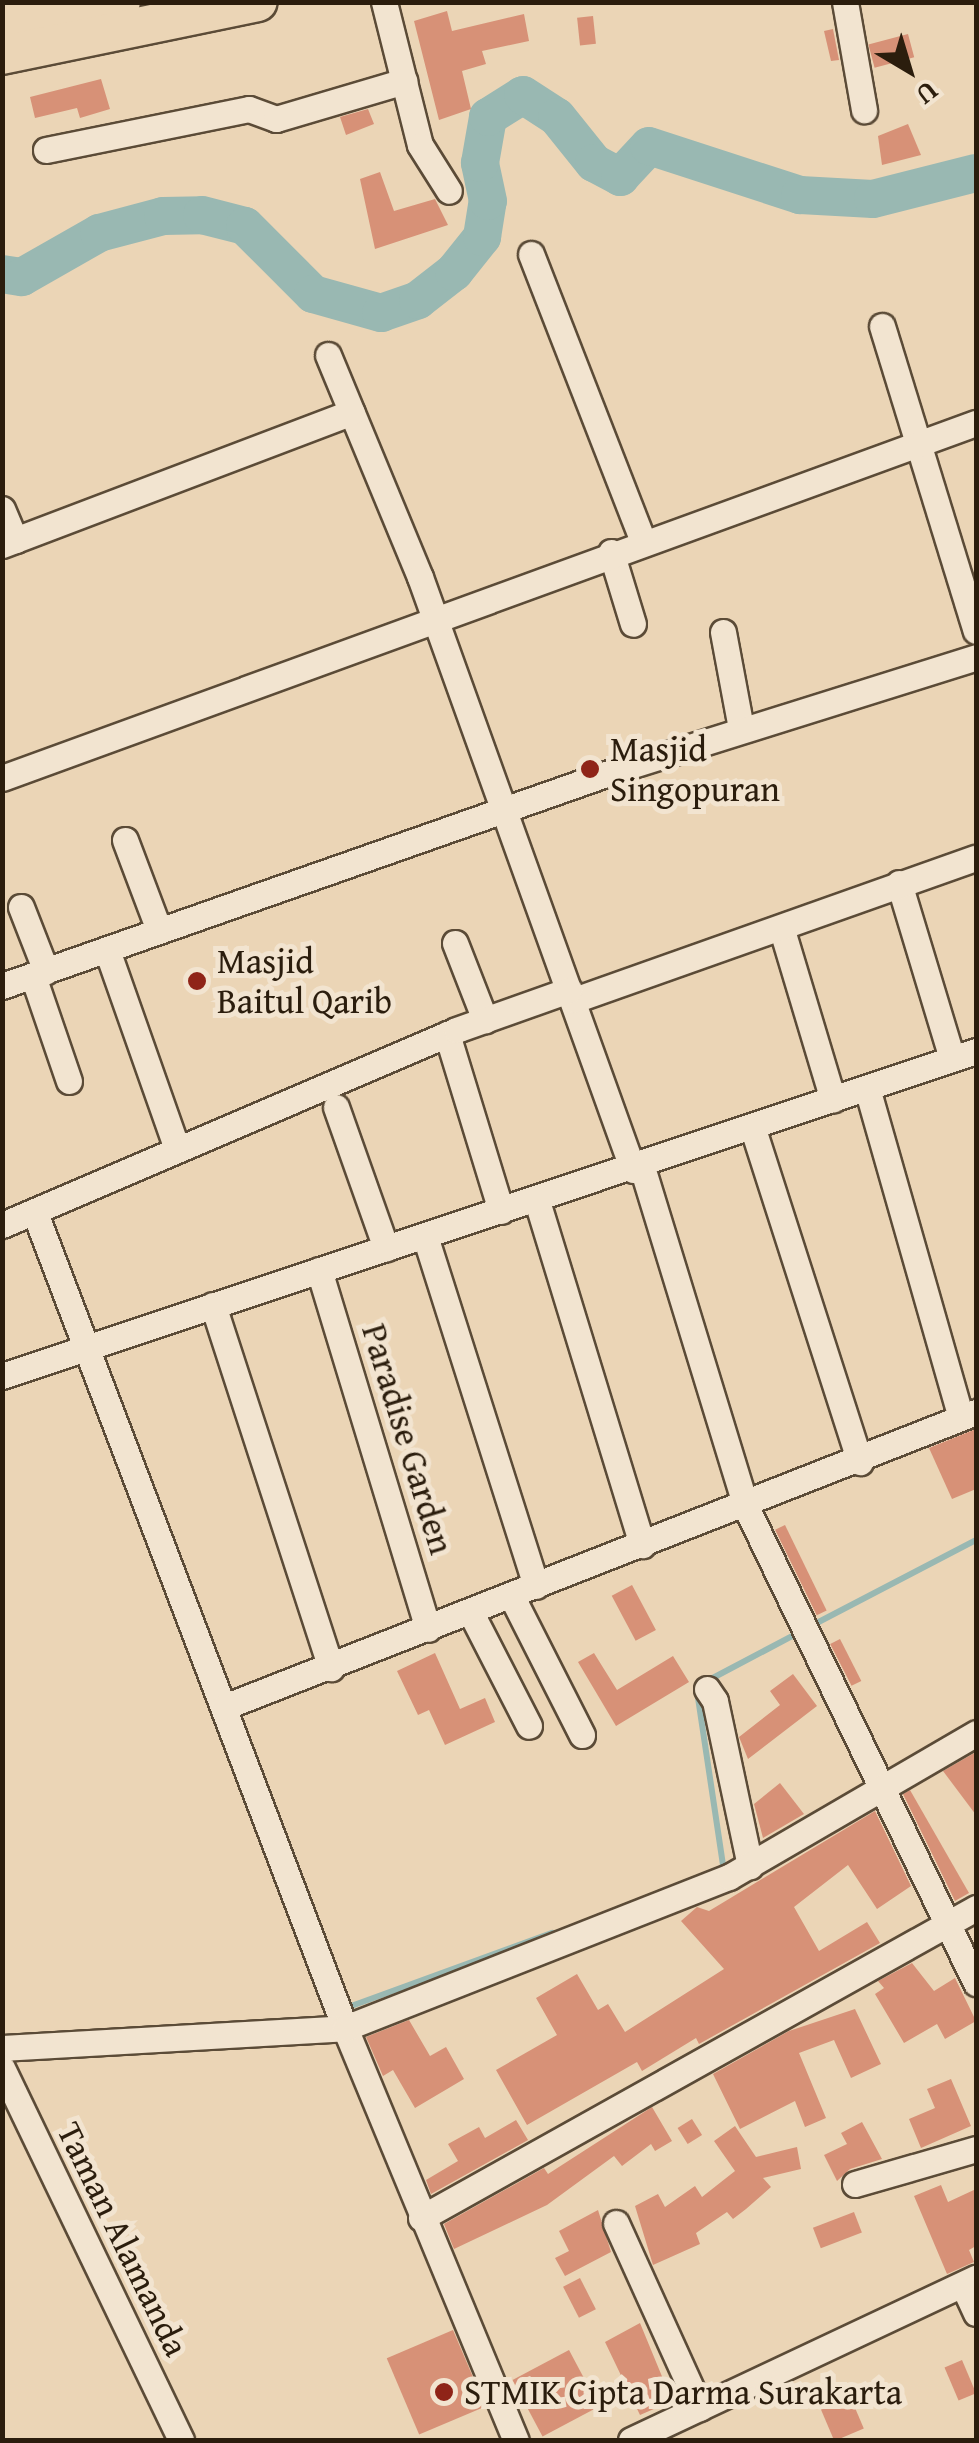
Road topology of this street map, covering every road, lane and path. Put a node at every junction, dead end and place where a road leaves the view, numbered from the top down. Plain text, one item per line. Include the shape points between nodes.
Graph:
1 (121, 2) edge
2 (258, 2) edge
3 (384, 2) edge
4 (845, 2) edge
5 (2, 26) edge
6 (2, 55) edge
7 (404, 81) junction
8 (864, 110) dead end
9 (46, 150) dead end
10 (449, 191) dead end
11 (531, 254) dead end
12 (882, 326) dead end
13 (328, 355) dead end
14 (352, 412) junction
15 (976, 424) edge
16 (922, 443) junction
17 (2, 509) edge
18 (643, 541) junction
19 (9, 542) edge
20 (611, 552) junction
21 (433, 616) junction
22 (633, 624) dead end
23 (723, 632) dead end
24 (976, 632) edge
25 (976, 657) edge
26 (741, 728) junction
27 (2, 778) edge
28 (502, 810) junction
29 (125, 840) dead end
30 (976, 858) edge
31 (899, 883) junction
32 (21, 907) dead end
33 (159, 930) junction
34 (782, 930) junction
35 (454, 942) dead end
36 (106, 950) junction
37 (39, 974) junction
38 (2, 986) edge
39 (572, 995) junction
40 (485, 1020) junction
41 (447, 1034) junction
42 (964, 1055) edge
43 (69, 1081) dead end
44 (867, 1088) junction
45 (834, 1100) junction
46 (336, 1107) dead end
47 (753, 1129) junction
48 (177, 1149) junction
49 (638, 1168) junction
50 (536, 1201) junction
51 (502, 1211) junction
52 (35, 1213) junction
53 (2, 1225) edge
54 (425, 1236) junction
55 (386, 1248) junction
56 (320, 1270) junction
57 (212, 1306) junction
58 (88, 1350) junction
59 (2, 1376) edge
60 (969, 1414) edge
61 (860, 1462) junction
62 (746, 1507) junction
63 (642, 1545) junction
64 (536, 1586) junction
65 (511, 1595) junction
66 (470, 1611) junction
67 (428, 1629) junction
68 (331, 1668) junction
69 (707, 1689) dead end
70 (224, 1708) junction
71 (528, 1726) dead end
72 (976, 1733) edge
73 (582, 1735) dead end
74 (878, 1785) junction
75 (750, 1866) junction
76 (976, 1908) edge
77 (946, 1925) junction
78 (976, 1984) edge
79 (346, 2028) junction
80 (2, 2048) edge
81 (2, 2068) edge
82 (976, 2149) edge
83 (855, 2184) dead end
84 (422, 2218) junction
85 (616, 2223) dead end
86 (970, 2281) edge
87 (976, 2314) edge
88 (700, 2408) junction
89 (181, 2440) edge
90 (516, 2440) edge
91 (631, 2440) edge

1 - 5 highway
2 - 6 highway
3 - 7 street
4 - 8 street
7 - 9 street via 276,119 248,109
7 - 10 street via 420,146
11 - 18 street
12 - 16 street
13 - 14 street
14 - 19 street
14 - 21 street
15 - 16 street
16 - 18 street
16 - 24 street
17 - 19 street
18 - 20 street
20 - 21 street
20 - 22 street
21 - 27 street
21 - 28 street
23 - 26 street
25 - 26 street
26 - 28 street
28 - 33 street
28 - 39 street
29 - 33 street
30 - 31 street
31 - 34 street
31 - 42 street
32 - 37 street
33 - 36 street
34 - 39 street
34 - 45 street
35 - 40 street
36 - 37 street
36 - 48 street
37 - 38 street
37 - 43 street
39 - 40 street
39 - 49 street
40 - 41 street
41 - 48 street
41 - 51 street
42 - 44 street
44 - 45 street
44 - 60 street
45 - 47 street
46 - 55 street
47 - 49 street
47 - 61 street
48 - 52 street
49 - 50 street
49 - 62 street
50 - 51 street
50 - 63 street
51 - 54 street
52 - 53 street
52 - 58 street
54 - 55 street
54 - 64 street
55 - 56 street
56 - 57 street
56 - 67 street, Paradise Garden
57 - 58 street
57 - 68 street
58 - 59 street
58 - 70 street
60 - 61 street
61 - 62 street
62 - 63 street
62 - 74 street
63 - 64 street
64 - 65 street
65 - 66 street
65 - 73 street
66 - 67 street
66 - 71 street
67 - 68 street
68 - 70 street
69 - 75 street via 716,1701
70 - 79 street
72 - 74 street
74 - 75 street
74 - 77 street
75 - 79 street
76 - 77 street
77 - 78 street
77 - 84 street
79 - 80 street
79 - 84 street
81 - 89 street, Taman Alamanda
82 - 83 street
84 - 90 street
85 - 88 street
86 - 87 street
86 - 88 street
88 - 91 street

